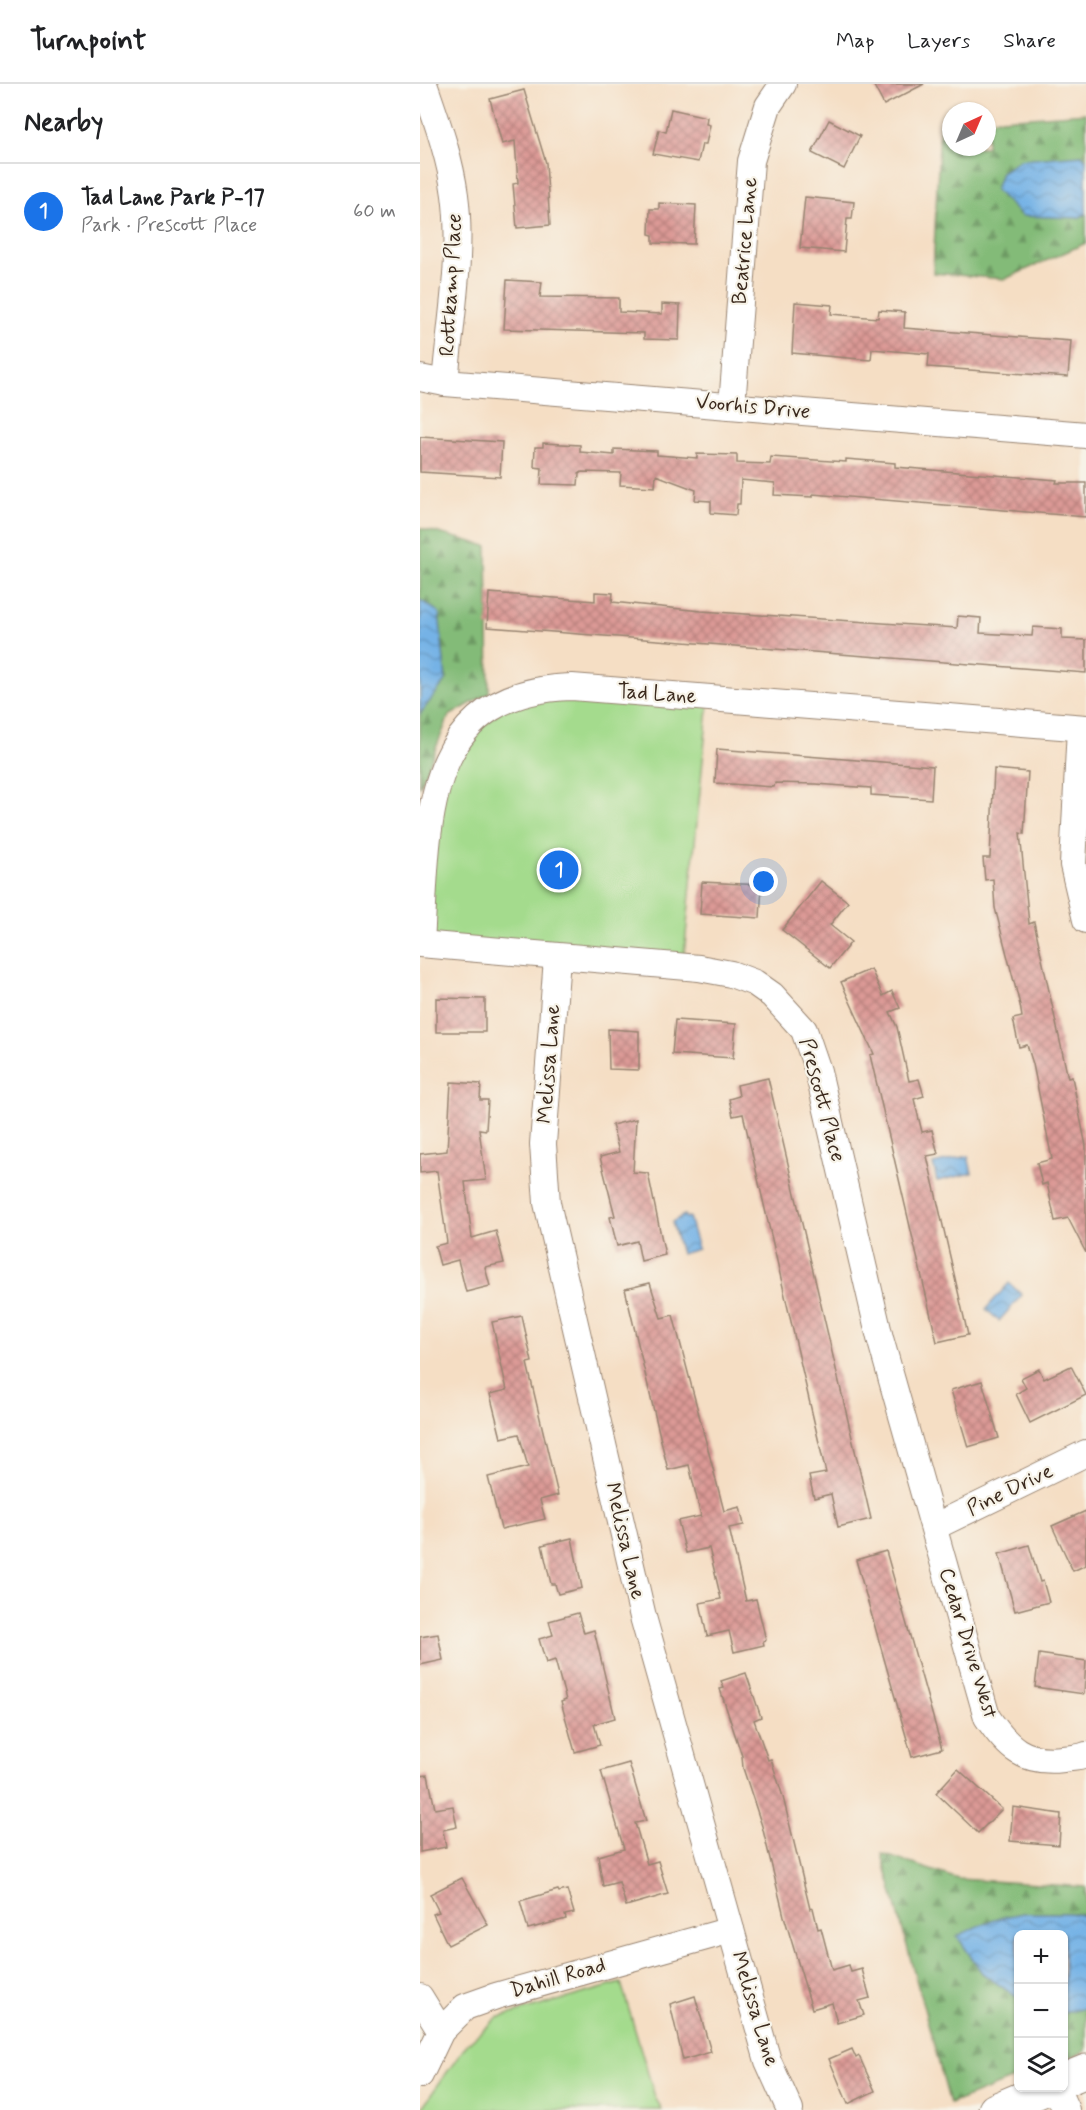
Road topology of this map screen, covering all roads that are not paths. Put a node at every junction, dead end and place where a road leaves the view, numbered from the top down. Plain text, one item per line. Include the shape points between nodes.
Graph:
1 (424, 84) edge
2 (783, 84) edge
3 (432, 380) edge
4 (732, 406) junction
5 (1086, 435) edge
6 (1083, 728) edge
7 (1086, 920) edge
8 (421, 944) edge
9 (557, 958) junction
10 (1086, 1453) edge
11 (934, 1527) junction
12 (1086, 1755) edge
13 (731, 1930) junction
14 (420, 1997) edge
15 (441, 2031) junction
16 (1086, 2071) edge
17 (420, 2075) edge
18 (1068, 2078) edge
19 (1038, 2092) edge
20 (1058, 2092) edge
21 (790, 2110) edge
22 (995, 2110) edge
23 (1066, 2110) edge

1 - 3 street, Rottkamp Place via 455,195 456,251
2 - 4 street, Beatrice Lane via 768,106 751,161
3 - 4 street, Voorhis Drive
4 - 5 street, Voorhis Drive
6 - 7 street via 1073,865
6 - 8 street, Tad Lane via 572,687 520,694 476,715 458,732 440,764 429,819
8 - 9 street, Prescott Place
9 - 11 street, Prescott Place via 691,967 731,974 772,995 804,1030 818,1071 880,1338
9 - 13 street, Melissa Lane via 543,1144 547,1203 643,1617
10 - 11 street, Pine Drive
11 - 12 street, Cedar Drive West via 987,1717 1002,1740 1044,1762
13 - 15 street, Dahill Road via 496,1996 465,2007
13 - 21 street, Melissa Lane via 768,2061
14 - 15 street
15 - 17 street, Dahill Road
16 - 18 main road
19 - 22 main road
20 - 23 street

